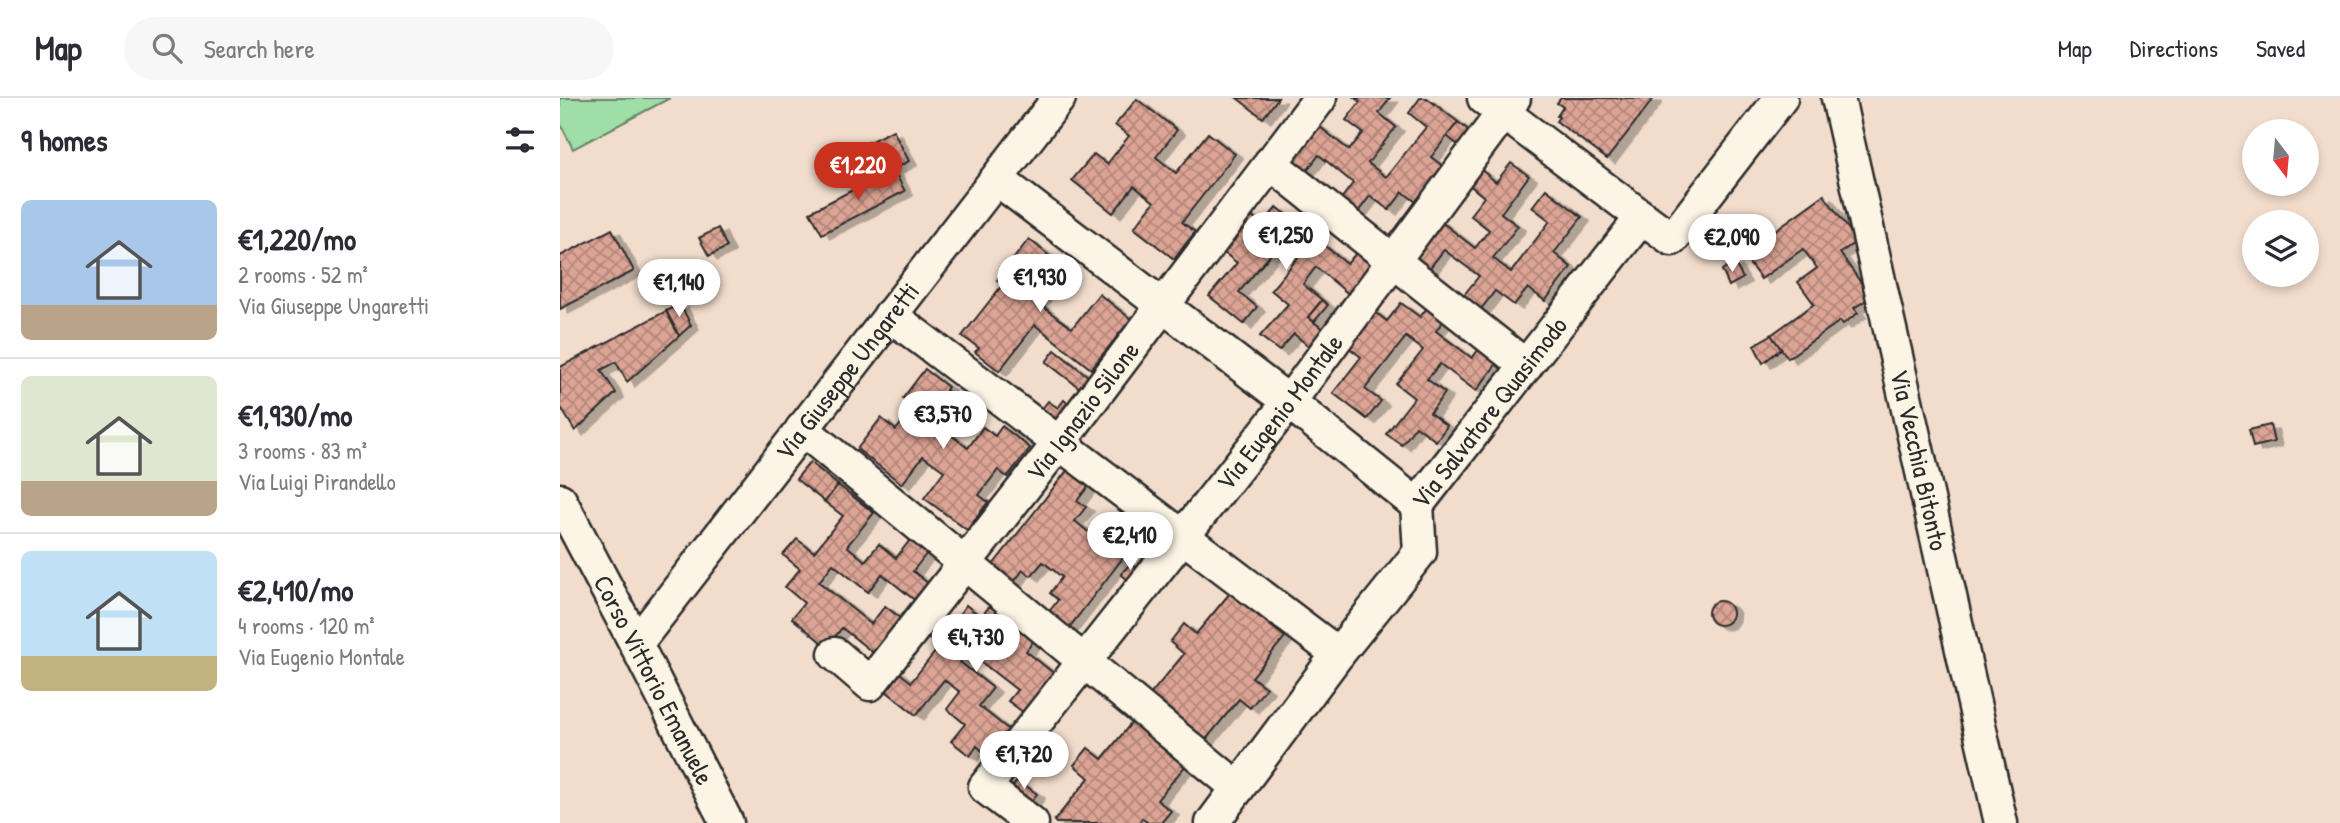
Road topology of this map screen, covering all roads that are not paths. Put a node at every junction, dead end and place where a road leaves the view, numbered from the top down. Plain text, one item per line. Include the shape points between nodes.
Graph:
1 (1059, 98) edge
2 (1320, 98) edge
3 (1781, 98) edge
4 (1838, 98) edge
5 (1500, 103) edge
6 (1270, 163) junction
7 (997, 179) junction
8 (1642, 217) junction
9 (1394, 261) junction
10 (1163, 305) junction
11 (890, 315) junction
12 (1526, 366) junction
13 (1289, 402) junction
14 (802, 429) junction
15 (1059, 443) junction
16 (560, 500) edge
17 (1417, 505) junction
18 (1183, 537) junction
19 (964, 563) junction
20 (636, 644) junction
21 (835, 654) dead end
22 (1338, 654) junction
23 (1085, 662) junction
24 (1238, 788) junction
25 (727, 823) edge
26 (1032, 823) edge
27 (1212, 823) edge
28 (2001, 823) edge

1 - 7 street, Via Giuseppe Ungaretti
2 - 6 street, Via Ignazio Silone
3 - 8 street via 1672,239
4 - 28 street, Via Vecchia Bitonto
5 - 8 street
5 - 9 street, Via Eugenio Montale
6 - 9 street
6 - 10 street, Via Ignazio Silone
7 - 10 street
7 - 11 street, Via Giuseppe Ungaretti
8 - 12 street, Via Salvatore Quasimodo
9 - 12 street
9 - 13 street, Via Eugenio Montale
10 - 13 street
10 - 15 street, Via Ignazio Silone
11 - 14 street, Via Giuseppe Ungaretti
11 - 15 street
12 - 17 street, Via Salvatore Quasimodo
13 - 17 street
13 - 18 street, Via Eugenio Montale
14 - 19 street
14 - 20 street, Via Giuseppe Ungaretti
15 - 18 street
15 - 19 street, Via Ignazio Silone
16 - 20 street, Corso Vittorio Emanuele
17 - 22 street, Via Salvatore Quasimodo via 1420,552
18 - 22 street
18 - 23 street, Via Eugenio Montale
19 - 21 street, Via Ignazio Silone via 870,684
19 - 23 street
20 - 25 street, Corso Vittorio Emanuele
22 - 24 street, Via Salvatore Quasimodo
23 - 24 street
23 - 26 street, Via Eugenio Montale via 985,788
24 - 27 street, Via Salvatore Quasimodo

